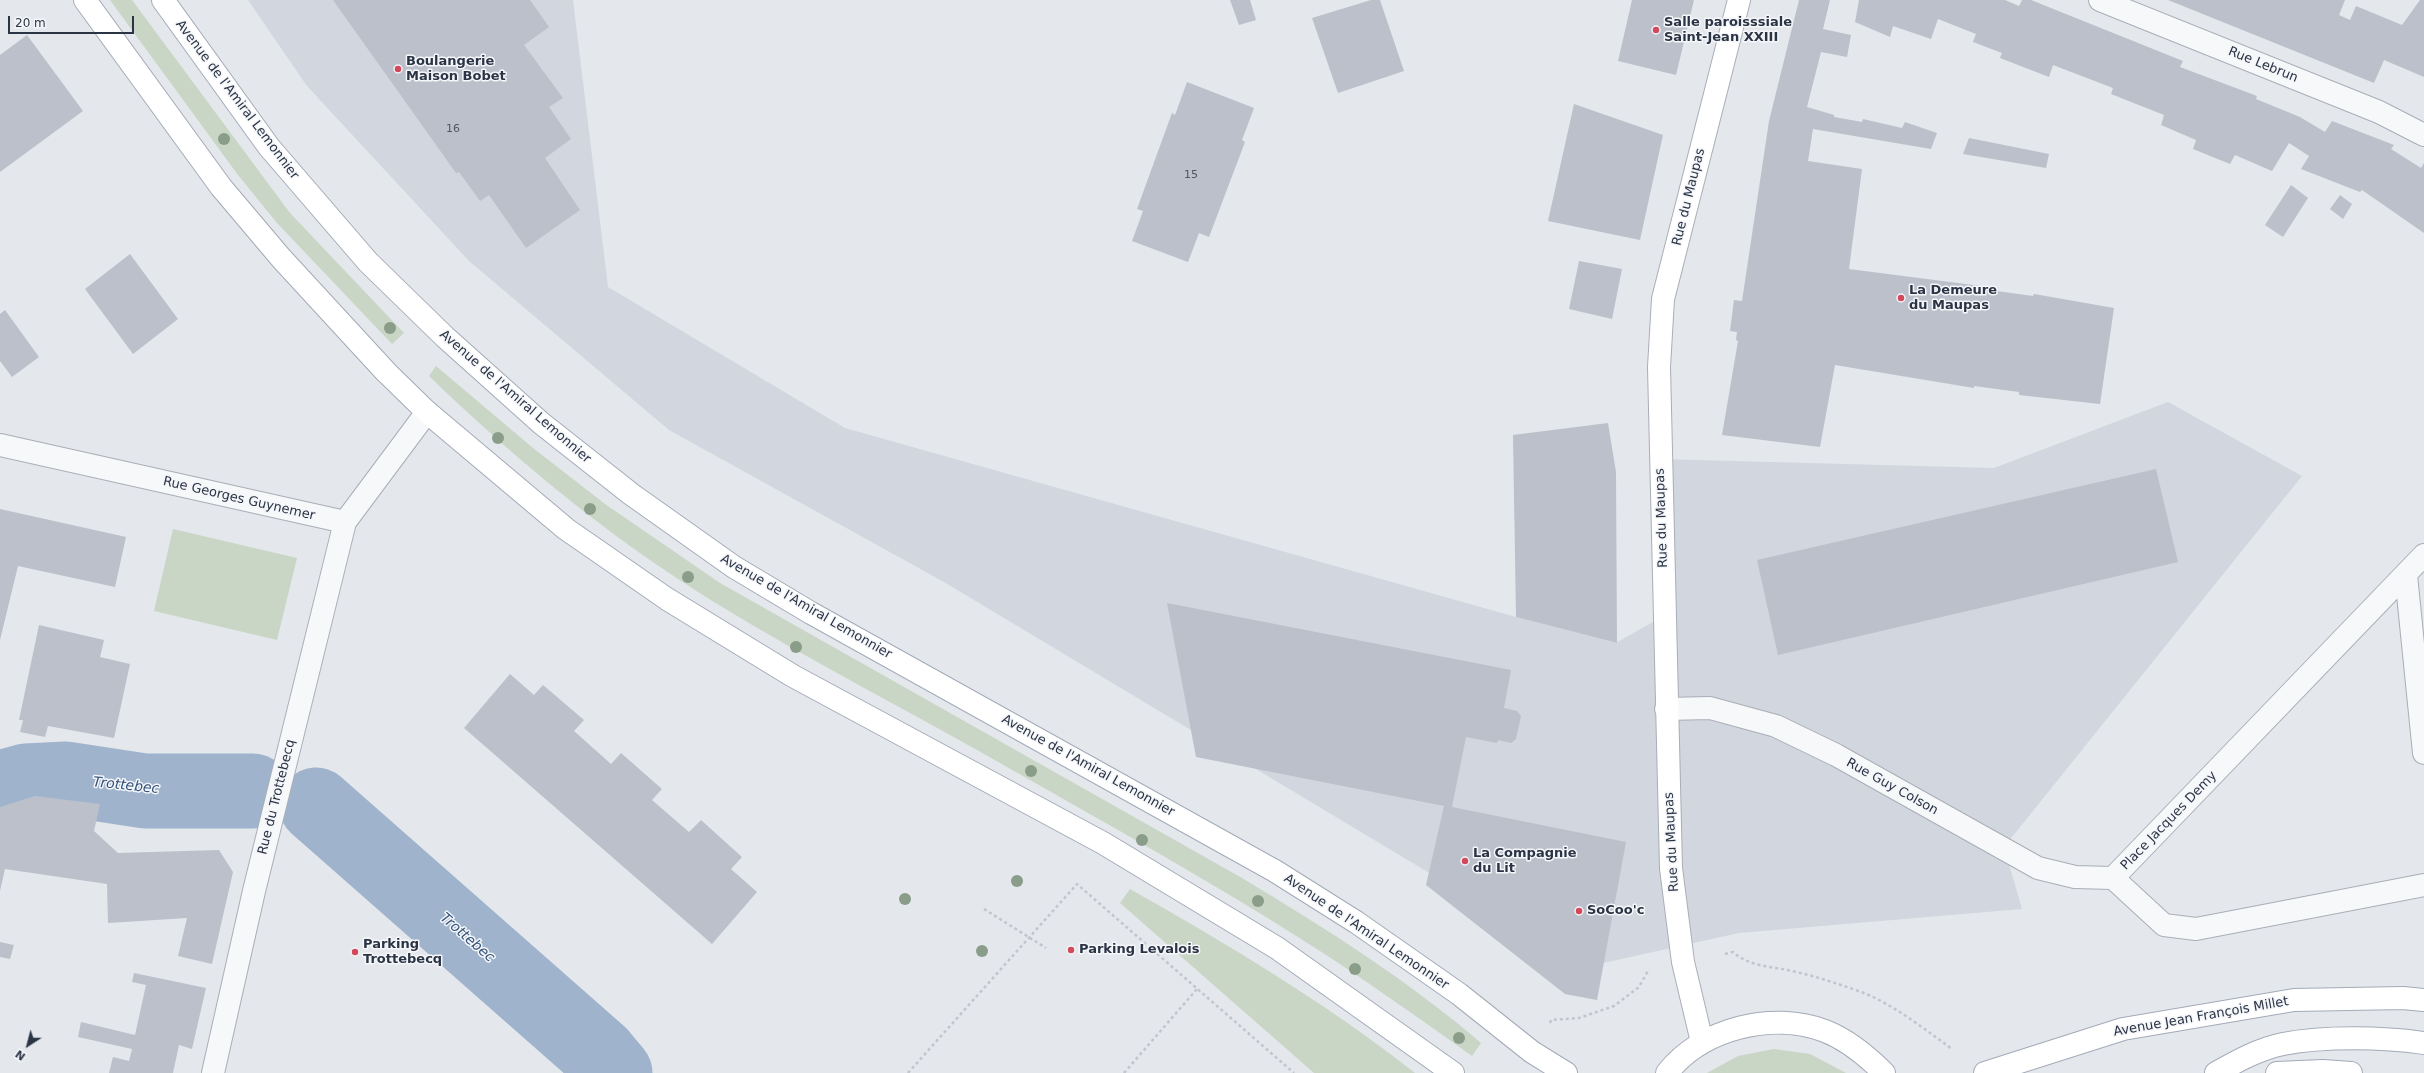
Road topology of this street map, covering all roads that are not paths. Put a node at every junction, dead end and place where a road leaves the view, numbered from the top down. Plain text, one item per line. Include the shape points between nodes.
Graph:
1 (85, 0) edge
2 (163, 0) edge
3 (1738, 0) edge
4 (2100, 0) edge
5 (2424, 135) edge
6 (427, 412) junction
7 (0, 445) edge
8 (345, 522) junction
9 (2424, 555) edge
10 (2406, 575) junction
11 (1666, 709) junction
12 (2424, 753) edge
13 (2113, 878) junction
14 (2424, 886) edge
15 (2424, 1000) edge
16 (1702, 1042) junction
17 (2424, 1043) edge
18 (213, 1073) edge
19 (1453, 1073) edge
20 (1566, 1073) edge
21 (1667, 1073) edge
22 (1884, 1073) edge
23 (1985, 1073) edge
24 (2216, 1073) edge
25 (2277, 1073) edge
26 (2351, 1073) edge

1 - 6 main road via 221,187 281,258 386,372
2 - 20 main road, Avenue de l'Amiral Lemonnier via 268,146 368,262 541,423 631,494 734,567 811,613 1275,871 1356,922 1458,994 1532,1052
3 - 11 main road, Rue du Maupas via 1664,299 1659,366
4 - 5 street, Rue Lebrun via 2379,112
6 - 8 street
6 - 19 main road via 566,528 667,599 793,676 1102,843 1277,948
7 - 8 street, Rue Georges Guynemer
8 - 18 street, Rue du Trottebecq via 256,884
9 - 10 street, Place Jacques Demy
10 - 12 street
10 - 13 street, Place Jacques Demy
11 - 13 street, Rue Guy Colson via 1710,708 1776,726 1836,756 2038,868 2075,877
11 - 16 main road, Rue du Maupas via 1672,868 1683,962
13 - 14 street, Place Jacques Demy via 2164,925 2196,929
15 - 23 main road, Avenue Jean François Millet via 2294,1000 2123,1029
16 - 21 main road via 1673,1065
16 - 22 main road via 1741,1027 1783,1022 1825,1031 1862,1051
17 - 24 main road via 2358,1039 2283,1044 2249,1055
25 - 26 main road

